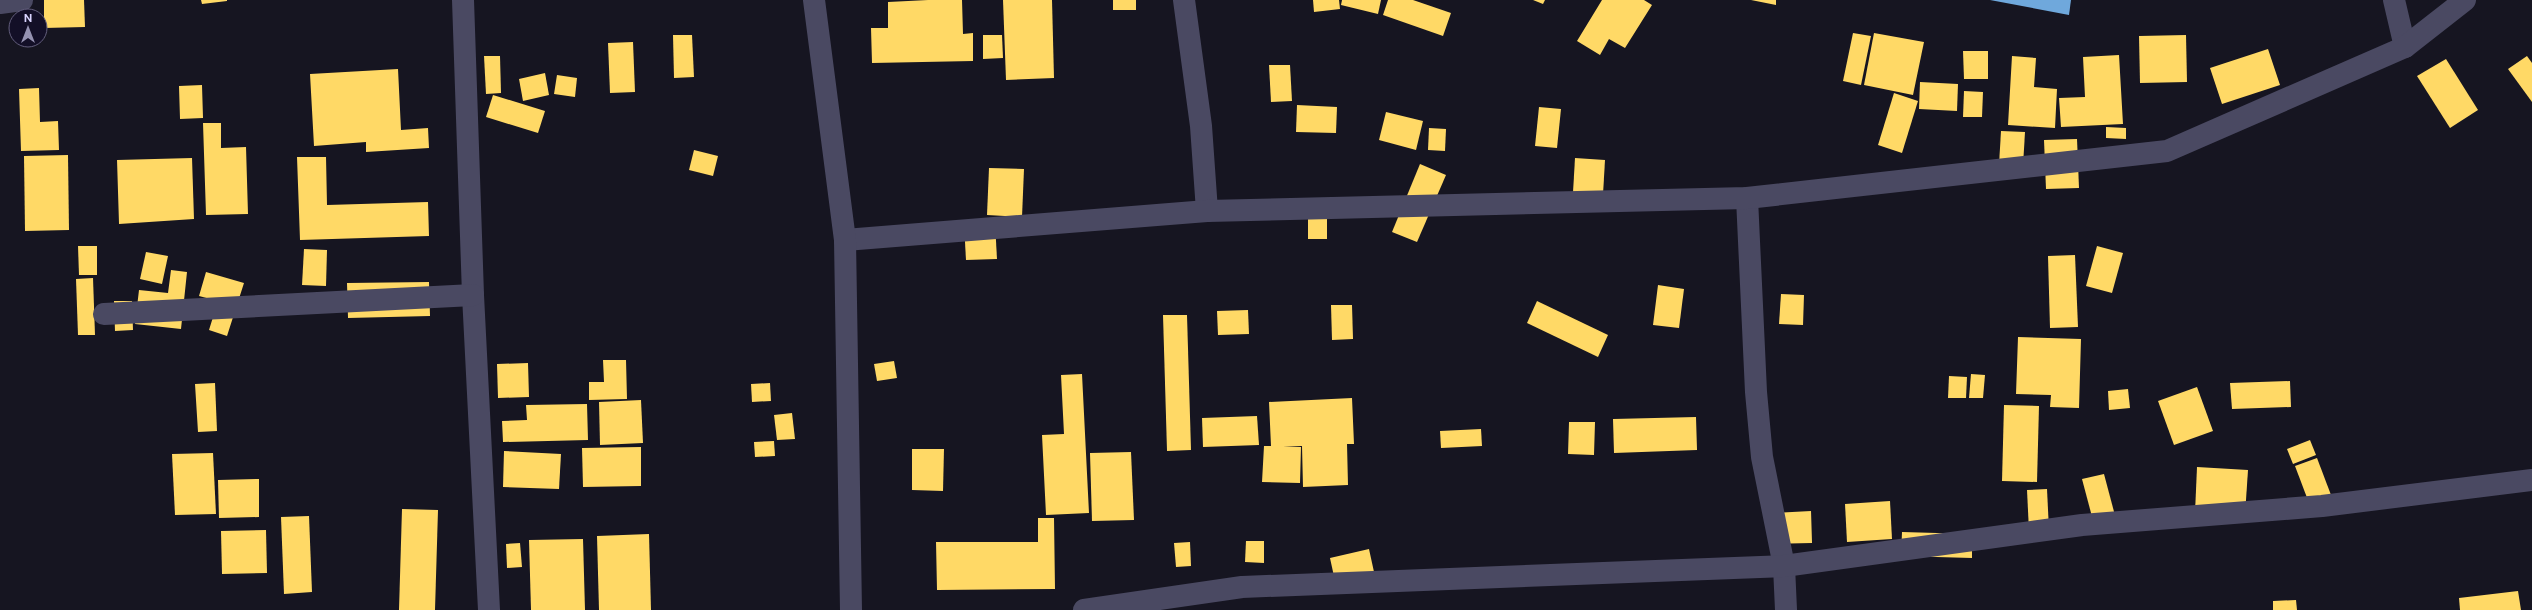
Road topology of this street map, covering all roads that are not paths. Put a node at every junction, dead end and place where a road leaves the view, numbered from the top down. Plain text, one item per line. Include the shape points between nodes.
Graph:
1 (22, 0) edge
2 (463, 0) edge
3 (814, 0) edge
4 (1184, 0) edge
5 (2394, 0) edge
6 (2465, 0) edge
7 (0, 3) edge
8 (2404, 47) junction
9 (1747, 198) junction
10 (1207, 211) junction
11 (845, 240) junction
12 (472, 295) junction
13 (104, 314) dead end
14 (2532, 480) edge
15 (1784, 566) junction
16 (488, 610) edge
17 (851, 610) edge
18 (1084, 610) edge
19 (1786, 610) edge

1 - 7 street
2 - 12 street
3 - 11 street
4 - 10 street via 1202,126
5 - 8 street
6 - 8 street
8 - 9 street via 2167,151
9 - 10 street
9 - 15 street via 1756,392 1762,457
10 - 11 street
11 - 17 street
12 - 13 street
12 - 16 street
14 - 15 street via 2322,506 2082,525
15 - 18 street via 1242,587
15 - 19 street

